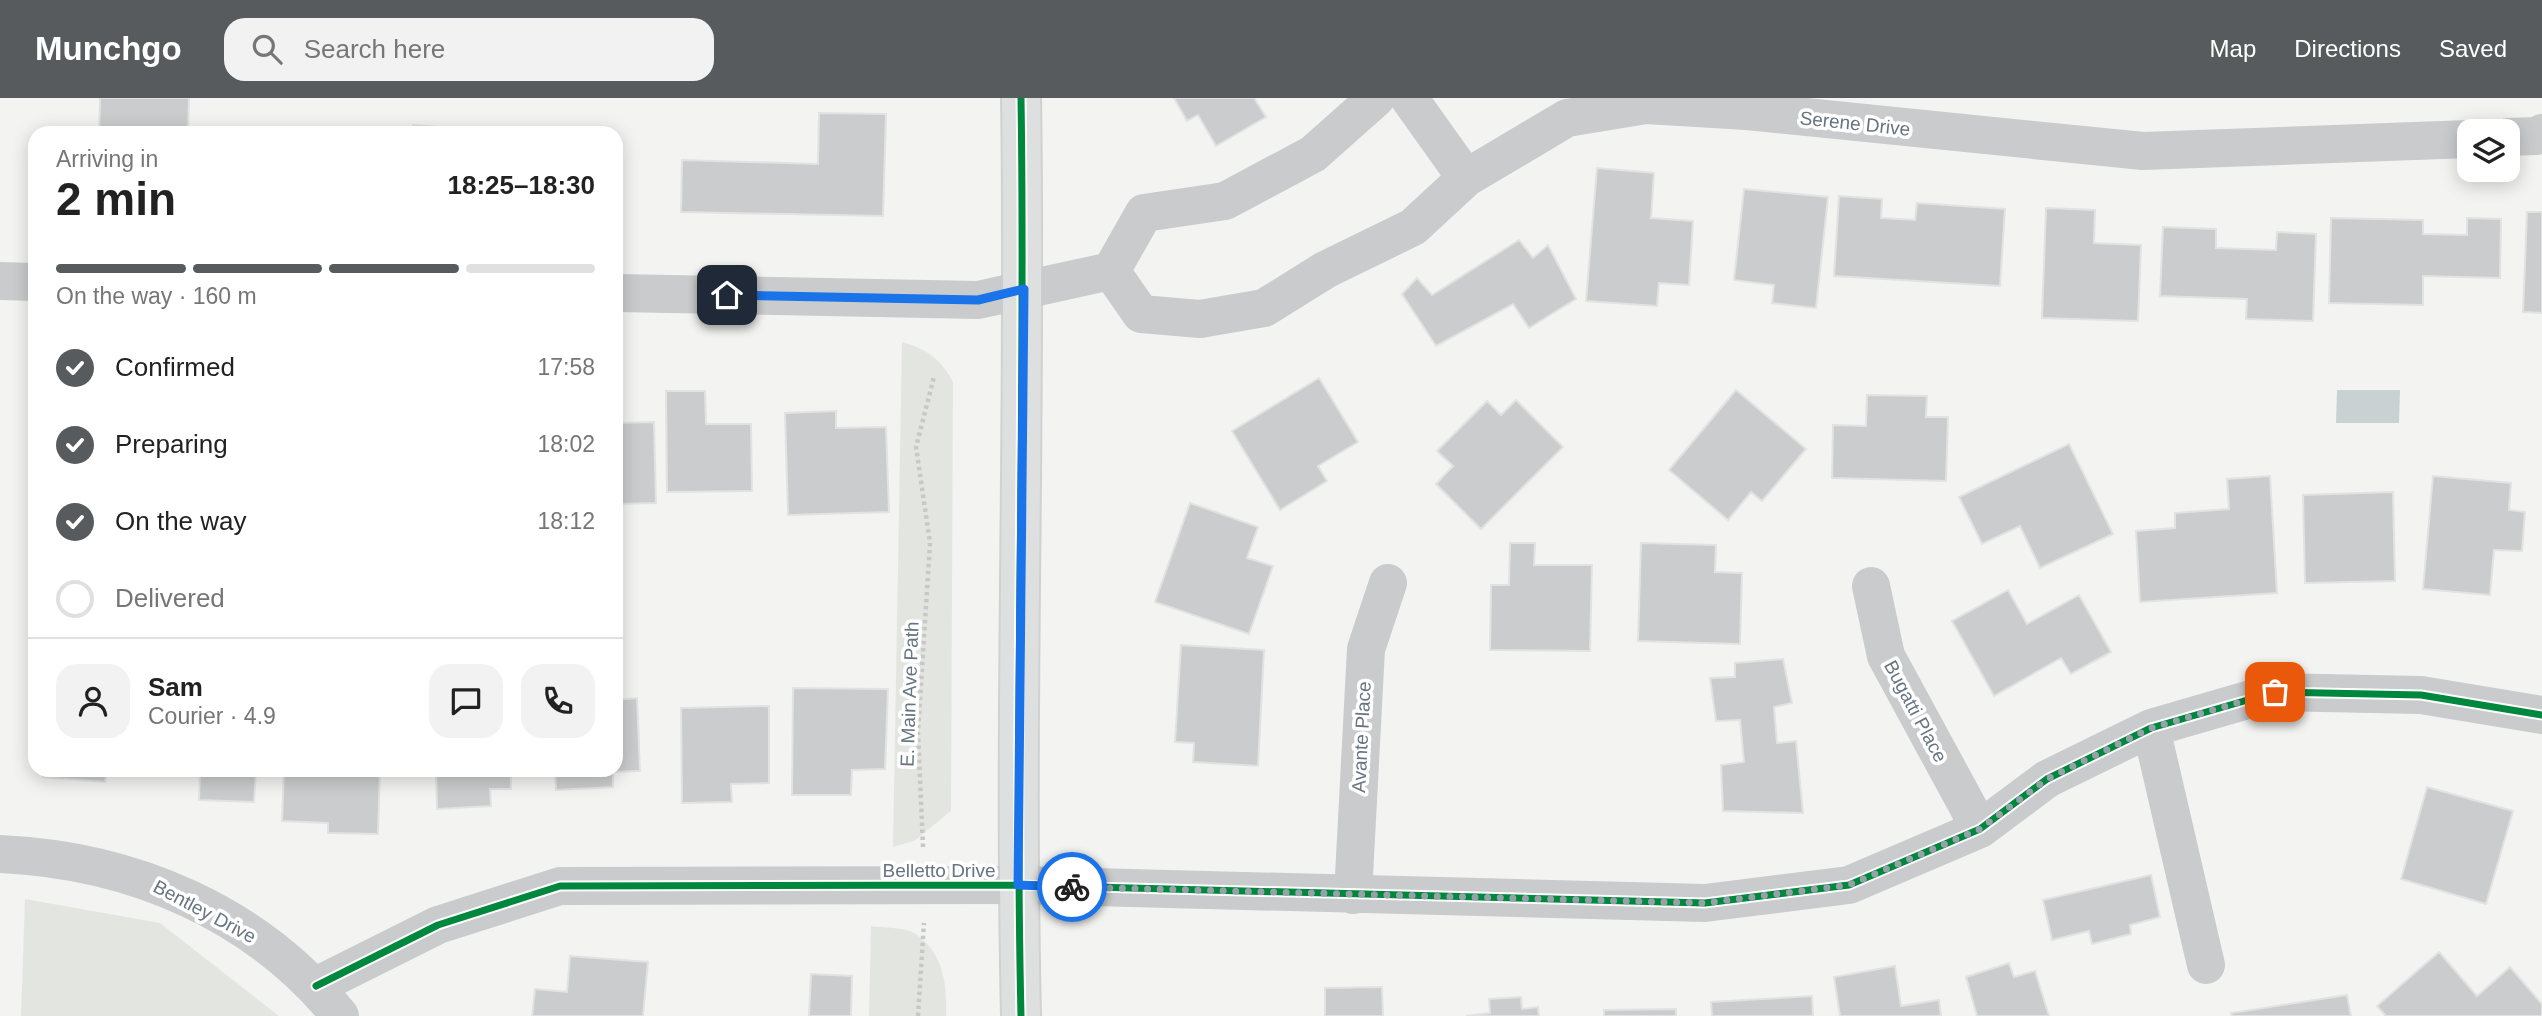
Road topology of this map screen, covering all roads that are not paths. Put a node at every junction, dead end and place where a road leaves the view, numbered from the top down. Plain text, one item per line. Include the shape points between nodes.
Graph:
1 (1021, 98) edge
2 (1376, 98) edge
3 (1409, 98) edge
4 (2542, 133) edge
5 (2520, 137) edge
6 (2457, 139) edge
7 (1466, 178) junction
8 (1111, 271) junction
9 (0, 281) edge
10 (28, 282) edge
11 (1024, 289) junction
12 (623, 293) edge
13 (1388, 583) dead end
14 (1871, 586) dead end
15 (2542, 715) edge
16 (2151, 728) junction
17 (1980, 829) junction
18 (0, 854) edge
19 (1018, 885) junction
20 (1353, 895) junction
21 (2206, 965) dead end
22 (316, 986) junction
23 (340, 1016) edge
24 (1021, 1016) edge

1 - 11 main road
2 - 8 street via 1313,154 1224,201 1144,213
3 - 7 street
4 - 5 street
6 - 7 street, Serene Drive via 2143,151 1646,105 1567,118
7 - 8 street, Serene Drive via 1413,227 1325,270 1264,308 1200,318 1141,314
8 - 11 street
9 - 10 street
11 - 12 street via 978,300
11 - 19 main road
13 - 20 street, Avante Place via 1366,649
14 - 17 street, Bugatti Place via 1886,656
15 - 16 street, Belletto Drive via 2421,695 2275,692
16 - 17 street, Belletto Drive via 2047,779
16 - 21 street
17 - 20 street, Belletto Drive via 1849,885 1705,903
18 - 22 street, Bentley Drive via 45,856 157,883 255,934
19 - 20 street, Belletto Drive
19 - 22 street, Belletto Drive via 560,886 438,925
19 - 24 main road
22 - 23 street, Bentley Drive

